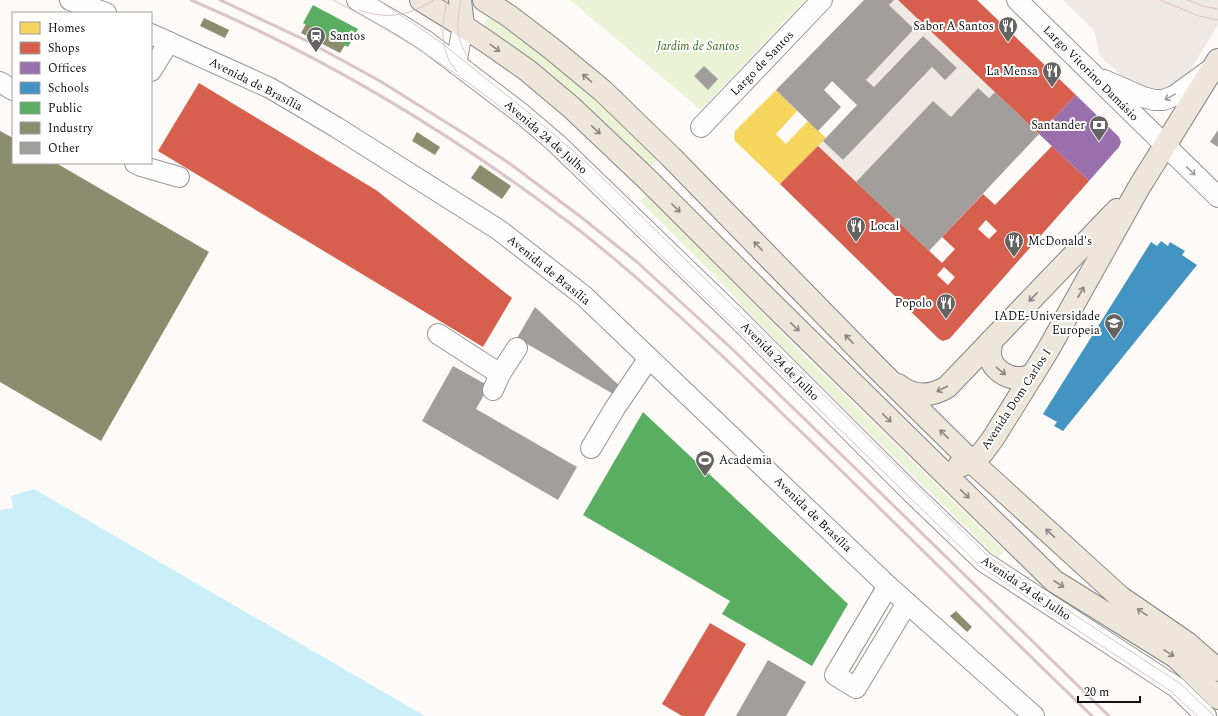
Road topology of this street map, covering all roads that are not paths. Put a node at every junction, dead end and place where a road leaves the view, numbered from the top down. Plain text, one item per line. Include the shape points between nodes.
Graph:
1 (70, 0) edge
2 (357, 0) edge
3 (421, 0) edge
4 (460, 0) edge
5 (484, 0) edge
6 (822, 0) edge
7 (1016, 0) edge
8 (103, 12) edge
9 (463, 26) junction
10 (160, 38) edge
11 (456, 64) junction
12 (1216, 64) edge
13 (152, 67) edge
14 (1095, 76) junction
15 (0, 82) edge
16 (12, 89) edge
17 (702, 127) dead end
18 (1165, 145) junction
19 (137, 164) edge
20 (178, 177) dead end
21 (1138, 189) junction
22 (1218, 198) edge
23 (438, 334) dead end
24 (991, 341) junction
25 (517, 348) dead end
26 (649, 358) junction
27 (876, 367) junction
28 (1033, 374) junction
29 (591, 448) dead end
30 (928, 457) junction
31 (972, 462) junction
32 (888, 586) junction
33 (907, 603) junction
34 (1218, 670) edge
35 (1218, 698) edge
36 (1034, 716) edge
37 (1206, 716) edge

1 - 8 street
2 - 11 street, Avenida 24 de Julho via 404,27
3 - 9 main road, Avenida 24 de Julho
4 - 9 main road
5 - 9 main road
27 -> 5 main road via 603,91 551,48
6 - 17 street, Largo de Santos
7 - 14 street, Largo Vitorino Damásio
9 - 11 street
9 -> 30 main road, Avenida 24 de Julho via 527,70 577,113
10 - 13 street
10 - 26 street, Avenida de Brasília via 270,88 499,230 584,296
11 - 37 street, Avenida 24 de Julho via 556,143 984,562 1176,687
12 -> 14 street via 1169,99 1159,101 1143,97
12 - 18 main road, Avenida Dom Carlos I
14 - 18 street, Largo Vitorino Damásio
15 - 16 street
18 - 21 main road, Avenida Dom Carlos I
18 -> 22 street, Largo Vitorino Damásio
19 - 20 street
21 -> 24 main road, Avenida Dom Carlos I
28 -> 21 main road, Avenida Dom Carlos I
23 - 25 street via 496,382
24 -> 27 main road, Avenida Dom Carlos I via 952,383 932,394 915,394 903,390
24 -> 28 main road via 990,354 993,364 999,371 1015,378
26 - 29 street
26 - 32 street, Avenida de Brasília
31 -> 27 main road
28 - 31 main road, Avenida Dom Carlos I via 990,444
30 - 31 main road, Avenida Dom Carlos I via 950,466
30 -> 35 main road, Avenida 24 de Julho via 1054,581 1176,657
34 -> 31 main road via 1187,643 1120,597
32 - 33 street, Avenida de Brasília
32 - 33 street via 835,675 856,688
33 - 36 street, Avenida de Brasília

